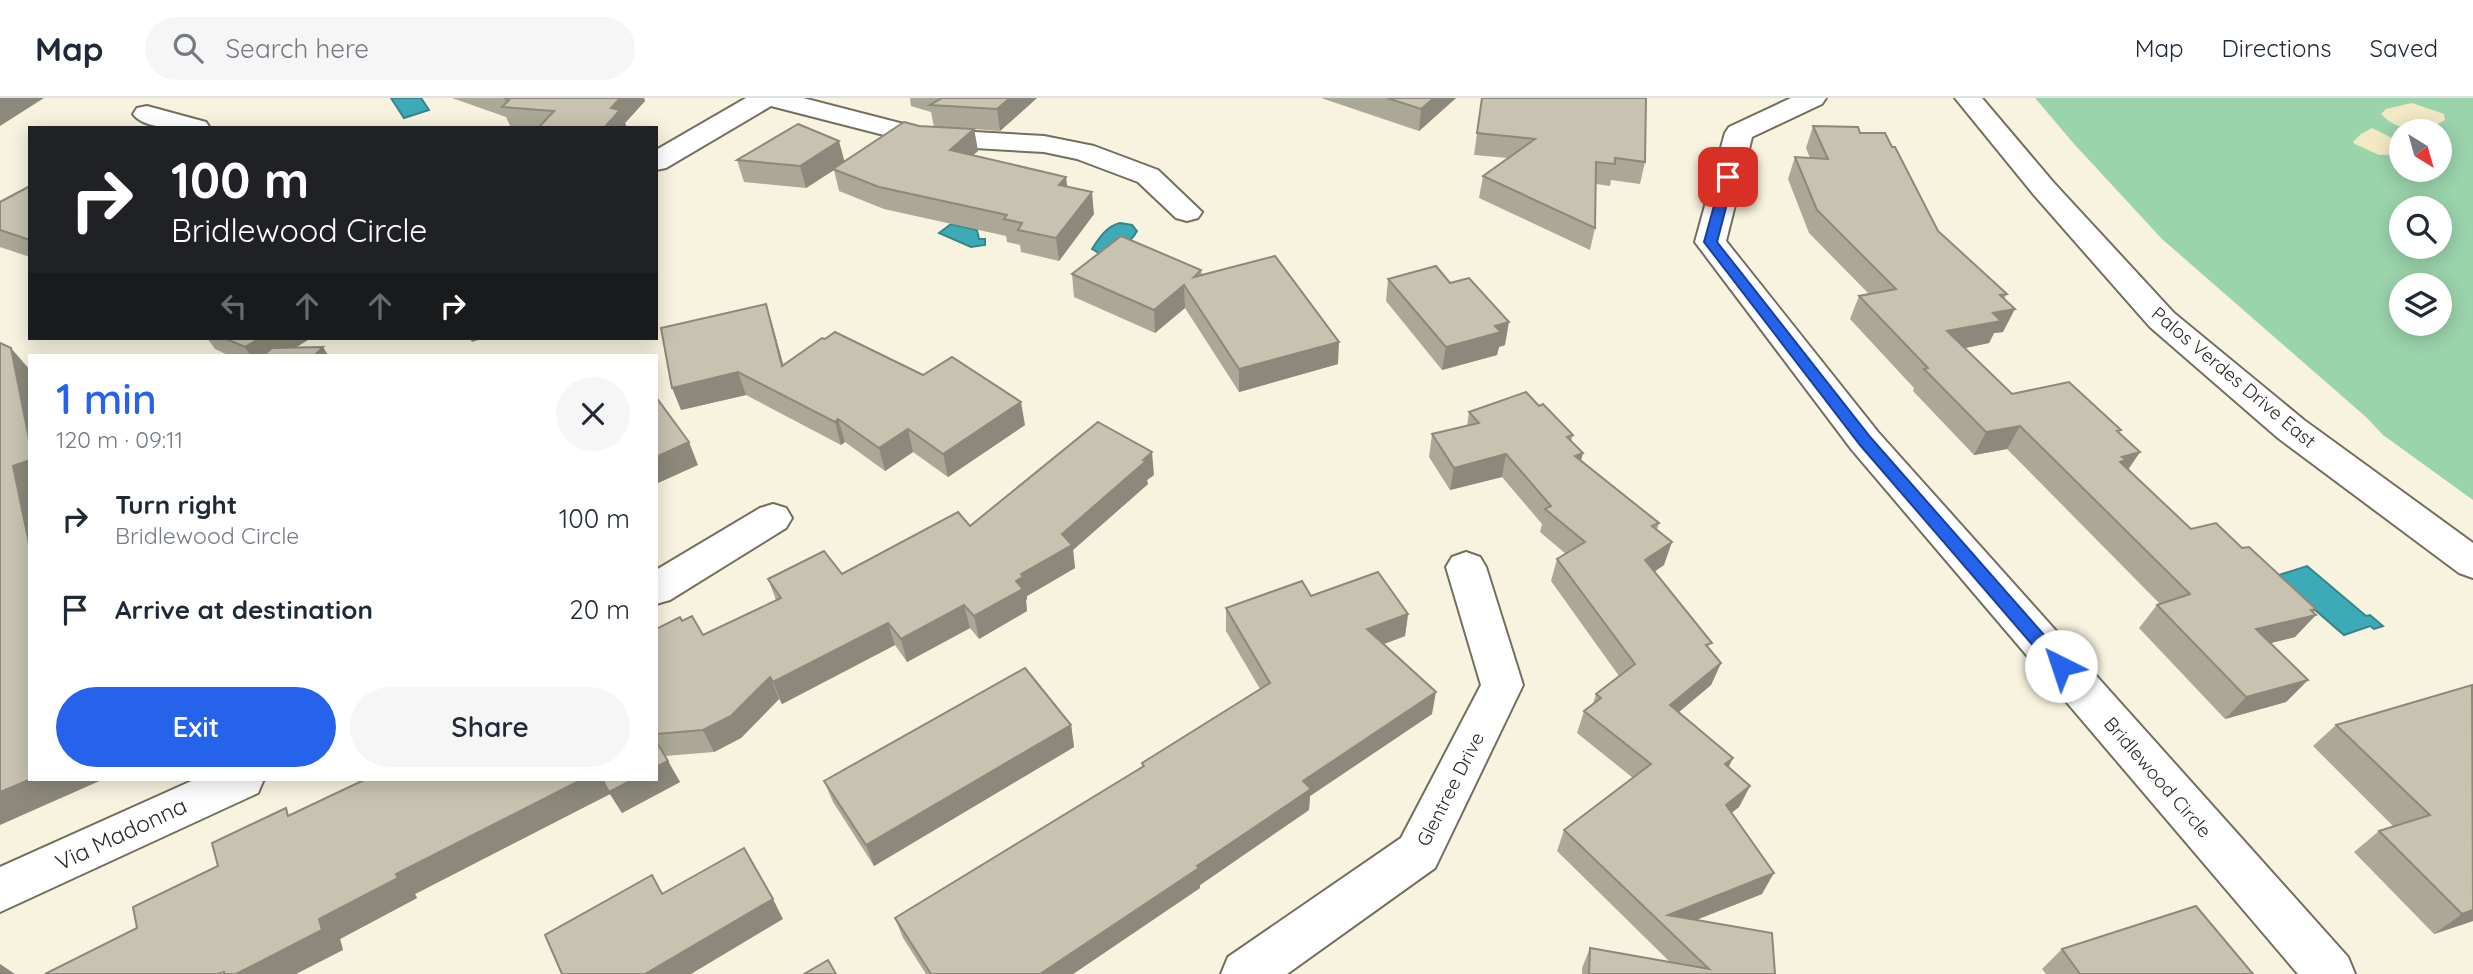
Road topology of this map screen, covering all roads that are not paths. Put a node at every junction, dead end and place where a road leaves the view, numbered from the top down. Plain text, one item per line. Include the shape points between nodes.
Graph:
1 (765, 98) edge
2 (771, 98) edge
3 (1813, 98) edge
4 (1968, 98) edge
5 (147, 114) dead end
6 (189, 126) edge
7 (658, 161) edge
8 (1187, 212) dead end
9 (773, 518) dead end
10 (2473, 564) edge
11 (1466, 567) dead end
12 (658, 588) edge
13 (238, 781) edge
14 (0, 890) edge
15 (1246, 974) edge
16 (2330, 974) edge

1 - 7 street
2 - 8 street via 923,137 1084,152 1148,176
3 - 16 street, Bridlewood Circle via 1739,133 1710,242 1866,441
4 - 10 street, Palos Verdes Drive East via 2162,320 2291,429
5 - 6 street
9 - 12 street
11 - 15 street, Glentree Drive via 1502,685 1418,853
13 - 14 street, Via Madonna

